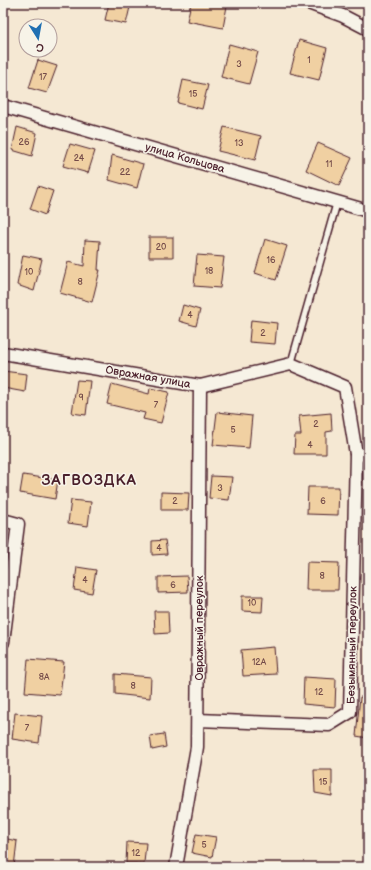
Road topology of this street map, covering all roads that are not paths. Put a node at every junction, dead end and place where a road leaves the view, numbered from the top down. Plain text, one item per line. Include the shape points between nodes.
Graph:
1 (308, 3) edge
2 (368, 29) edge
3 (3, 106) edge
4 (337, 202) junction
5 (368, 211) edge
6 (3, 353) edge
7 (291, 364) junction
8 (200, 386) junction
9 (362, 454) edge
10 (3, 520) edge
11 (3, 642) edge
12 (198, 720) junction
13 (176, 867) edge

1 - 2 street
3 - 4 street, улица Кольцова
4 - 5 street, улица Кольцова
4 - 7 lane
6 - 8 street, Овражная улица
7 - 8 street, Овражная улица
7 - 9 street, Безымянный переулок via 345,387
8 - 12 street, Овражный переулок
9 - 12 street, Безымянный переулок via 350,712 329,724
10 - 11 street via 18,524
12 - 13 street, Овражный переулок via 197,747

